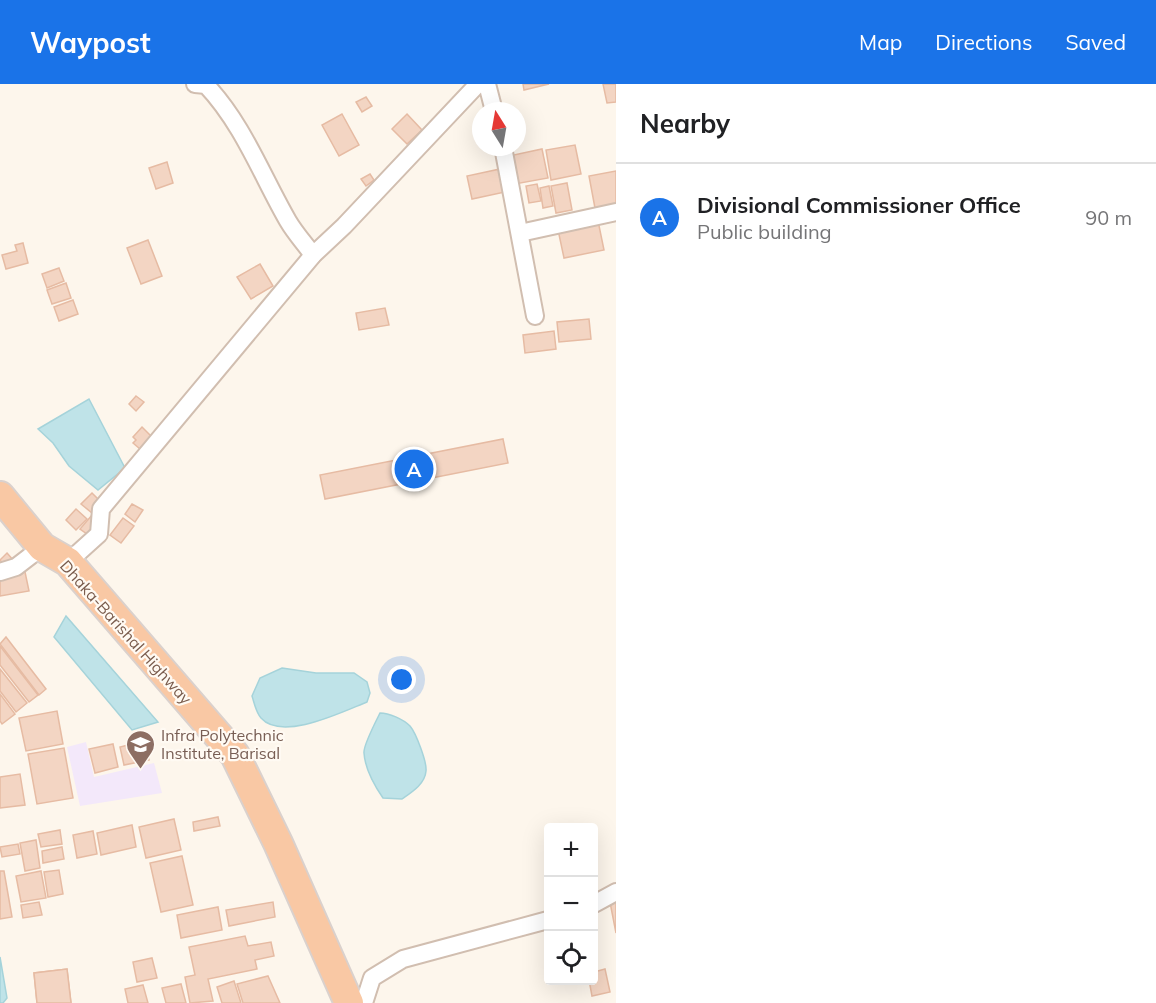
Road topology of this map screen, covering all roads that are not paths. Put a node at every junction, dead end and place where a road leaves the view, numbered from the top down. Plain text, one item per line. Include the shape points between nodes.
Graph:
1 (195, 84) edge
2 (478, 84) edge
3 (487, 84) edge
4 (492, 102) edge
5 (505, 156) edge
6 (616, 212) edge
7 (520, 234) junction
8 (313, 255) junction
9 (536, 316) dead end
10 (0, 496) edge
11 (42, 548) junction
12 (68, 562) junction
13 (0, 572) edge
14 (616, 892) edge
15 (598, 902) edge
16 (544, 921) edge
17 (349, 1003) edge
18 (364, 1003) edge

1 - 8 street via 206,86 222,105 259,164 289,223
2 - 8 street
3 - 4 street
5 - 7 street
6 - 7 street
7 - 9 street
8 - 12 street via 101,509 99,534
10 - 11 highway, Dhaka-Barishal Highway
11 - 12 highway, Dhaka-Barishal Highway
11 - 13 street via 16,567
12 - 17 highway, Dhaka-Barishal Highway via 235,754
14 - 15 street
16 - 18 street via 403,959 372,978

